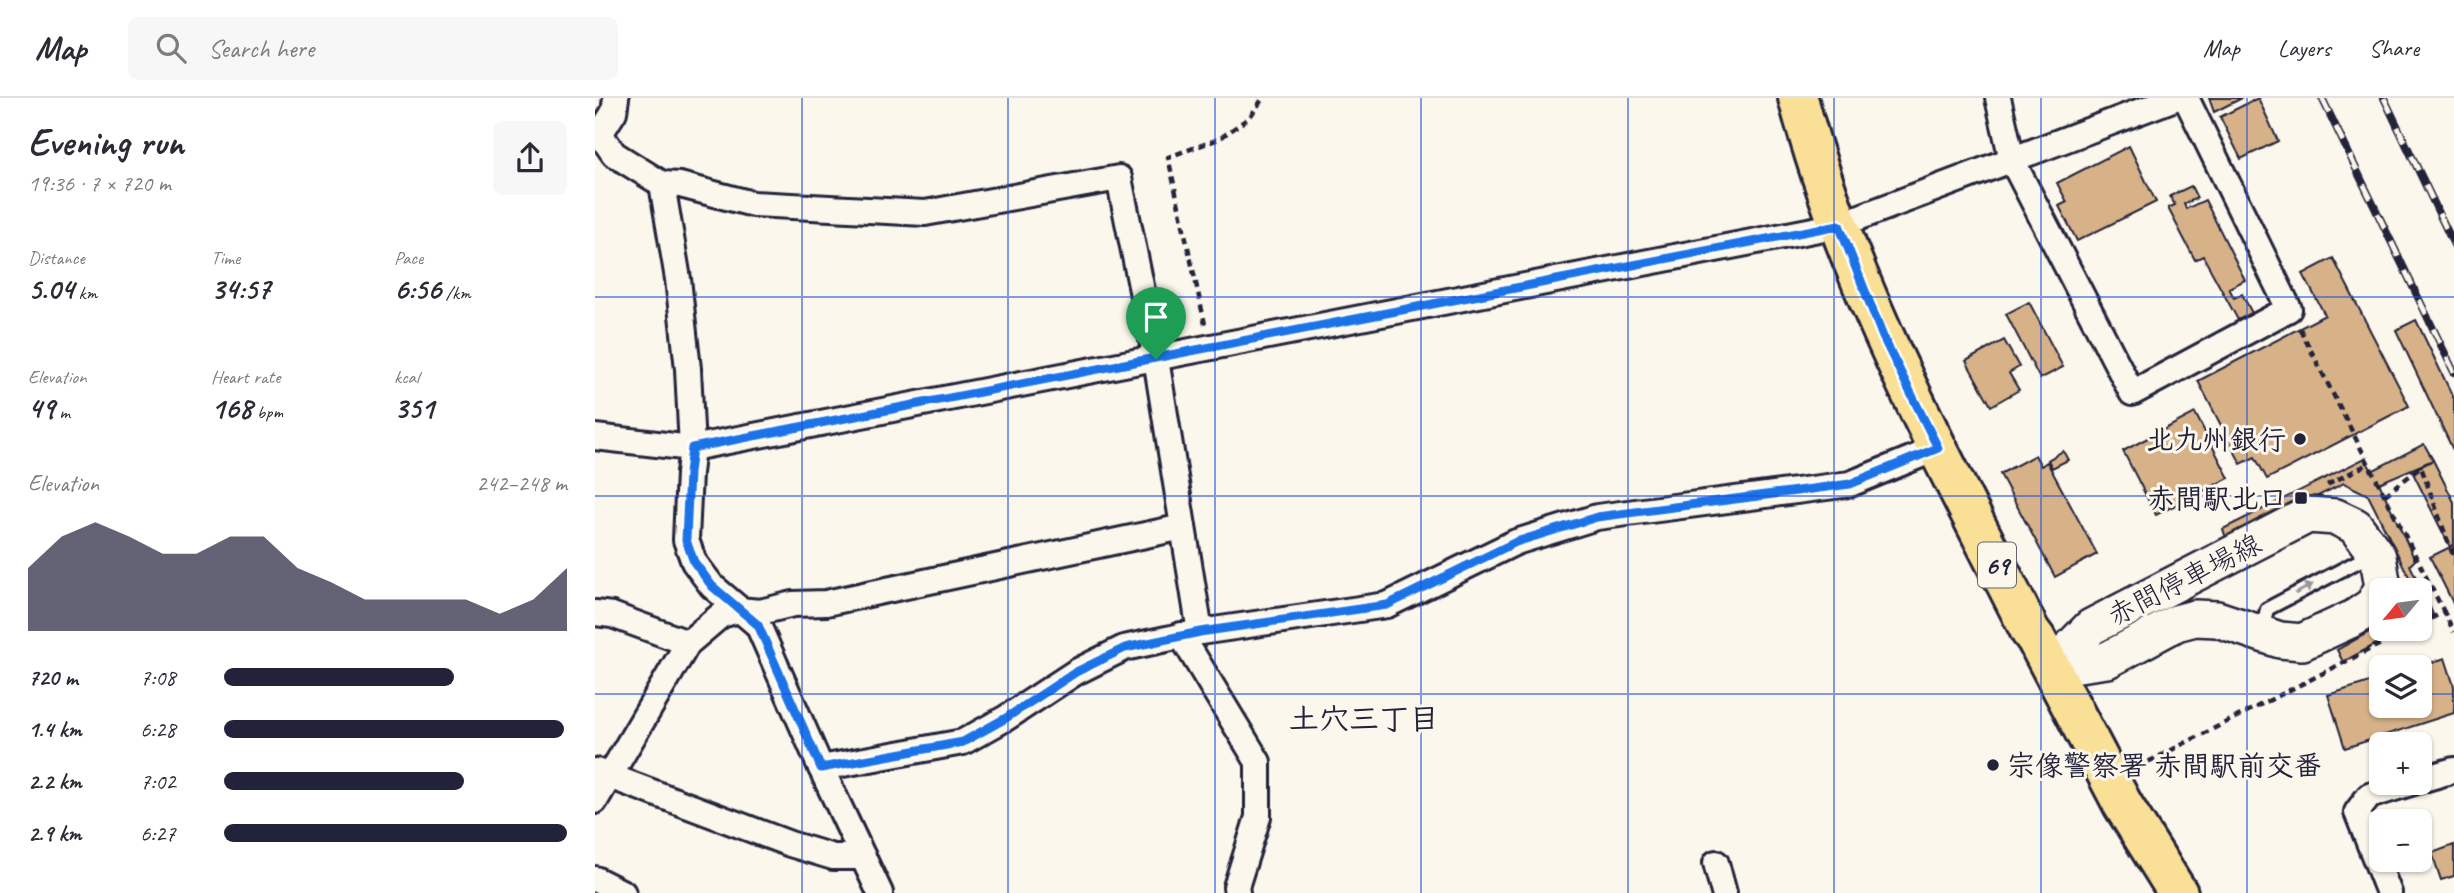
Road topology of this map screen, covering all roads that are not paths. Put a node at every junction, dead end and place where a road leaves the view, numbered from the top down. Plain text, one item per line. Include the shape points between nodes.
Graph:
1 (615, 98) edge
2 (1798, 98) edge
3 (1998, 98) edge
4 (2175, 98) edge
5 (2186, 98) edge
6 (598, 134) edge
7 (2013, 160) junction
8 (662, 184) junction
9 (1839, 225) junction
10 (1156, 359) junction
11 (595, 437) edge
12 (692, 448) junction
13 (1938, 448) junction
14 (1183, 527) junction
15 (2376, 552) junction
16 (739, 610) junction
17 (595, 612) edge
18 (1191, 634) junction
19 (2261, 634) junction
20 (688, 643) junction
21 (2051, 668) junction
22 (821, 768) junction
23 (2454, 770) edge
24 (603, 774) edge
25 (2432, 776) edge
26 (2372, 795) edge
27 (595, 801) edge
28 (863, 857) junction
29 (1716, 863) dead end
30 (595, 879) edge
31 (623, 893) edge
32 (880, 893) edge
33 (1237, 893) edge
34 (1724, 893) edge
35 (2178, 893) edge
36 (2389, 893) edge

1 - 6 street via 614,111
2 - 9 main road, 69
3 - 7 street
4 - 7 street
5 - 7 street via 2289,309 2133,393
6 - 8 street via 614,154
7 - 9 street
8 - 10 street via 753,204 925,213 1119,178
8 - 12 street via 678,279
9 - 10 street
9 - 13 main road, 69 via 1883,337
10 - 12 street
10 - 14 street
11 - 12 street
12 - 16 street via 686,540 694,562 712,586
13 - 18 street via 1850,484 1597,517 1516,542 1387,605
13 - 21 main road, 69
14 - 16 street via 827,603 793,604 760,612
14 - 18 street
19 -> 15 lane via 2267,610
15 - 19 main road, 赤間停車場線 via 2382,587 2374,605 2302,642
15 - 21 main road, 赤間停車場線 via 2355,526 2336,517 2308,515 2091,626
16 - 20 street via 721,615
16 - 22 street via 758,625
17 - 20 street
18 - 22 street via 1107,655 963,742
18 - 33 street via 1258,762 1258,817
19 - 21 main road, 赤間停車場線 via 2217,619 2195,618 2176,623 2107,660
20 - 24 street
21 - 35 main road, 69 via 2123,805
22 - 28 street
23 - 25 street
24 - 27 street
24 - 28 street via 790,844 833,857
26 - 36 street via 2357,812
28 - 32 street
29 - 34 street
30 - 31 street

